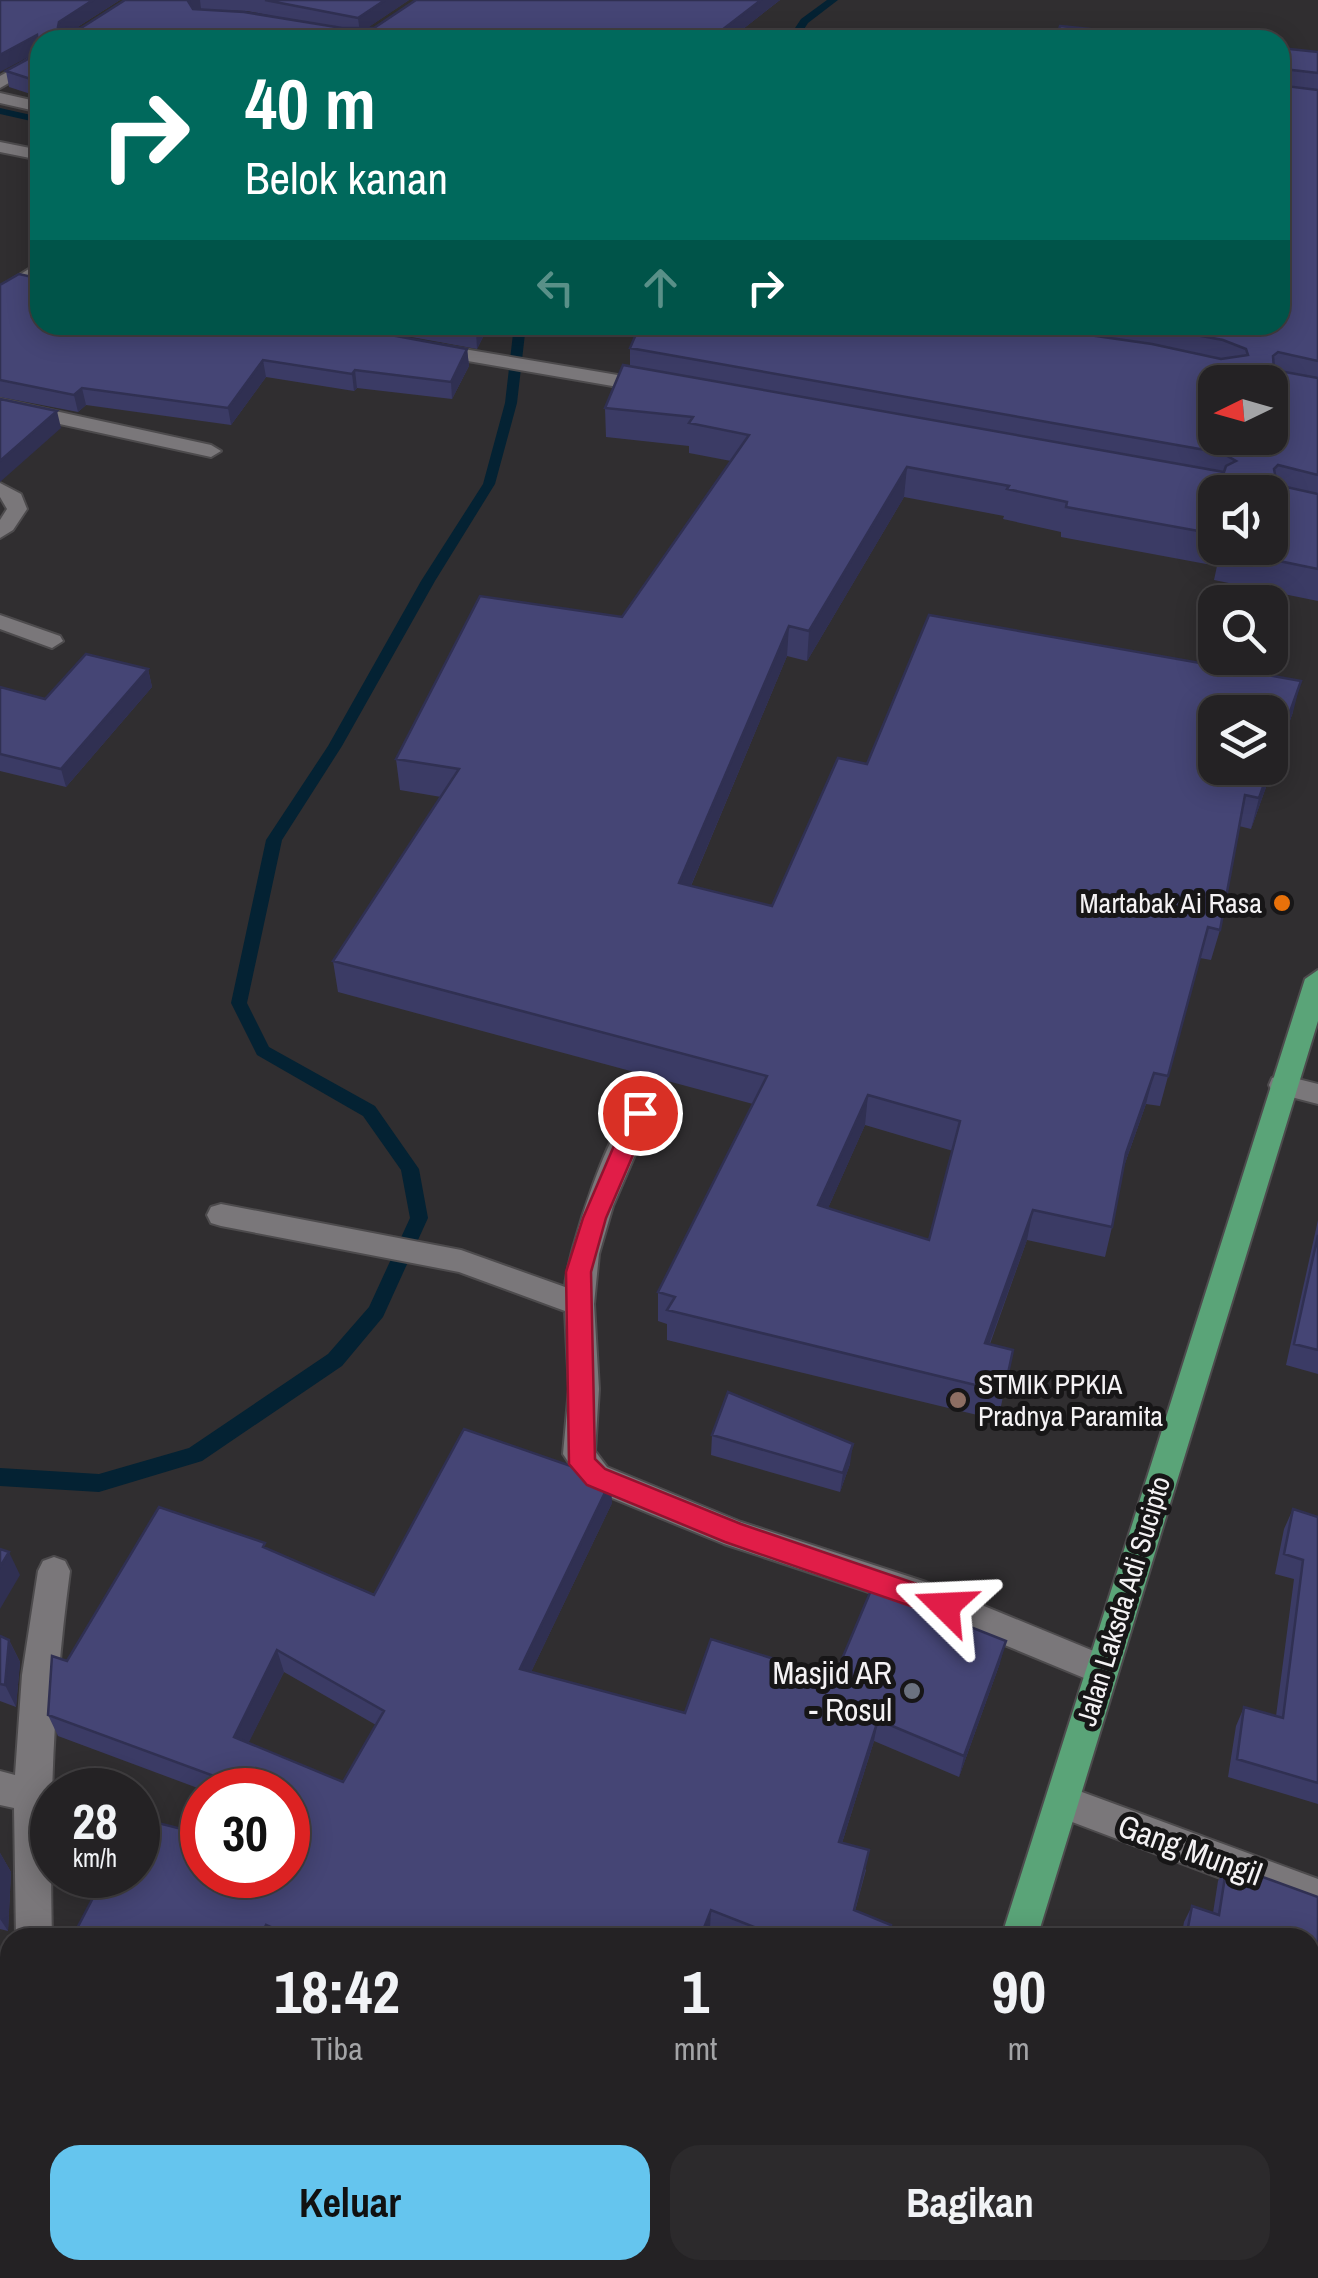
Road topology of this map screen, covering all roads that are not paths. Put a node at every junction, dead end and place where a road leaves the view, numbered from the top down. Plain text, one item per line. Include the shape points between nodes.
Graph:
1 (30, 65) edge
2 (0, 83) edge
3 (0, 98) edge
4 (30, 105) edge
5 (0, 147) edge
6 (30, 153) edge
7 (30, 275) edge
8 (0, 295) edge
9 (407, 345) edge
10 (677, 392) edge
11 (0, 405) edge
12 (211, 450) dead end
13 (0, 489) edge
14 (0, 532) edge
15 (0, 622) edge
16 (52, 641) dead end
17 (1318, 979) edge
18 (1282, 1085) junction
19 (1318, 1094) edge
20 (640, 1113) dead end
21 (221, 1215) dead end
22 (579, 1304) junction
23 (54, 1571) dead end
24 (1101, 1670) junction
25 (15, 1791) edge
26 (1063, 1802) junction
27 (1318, 1897) edge
28 (33, 1928) edge
29 (1022, 1928) edge

1 - 2 street
3 - 4 street
5 - 6 street
7 - 8 street
9 - 10 street
11 - 12 street
13 - 14 street via 19,505
15 - 16 street
17 - 18 main road, Jalan Laksda Adi Sucipto
18 - 19 street
18 - 24 main road, Jalan Laksda Adi Sucipto
20 - 22 street via 594,1218 578,1272
21 - 22 street via 461,1261
22 - 24 street via 579,1454 596,1477 735,1534 914,1592
23 - 25 street
24 - 26 main road, Jalan Laksda Adi Sucipto
25 - 28 street
26 - 27 street, Gang Mungil
26 - 29 main road, Jalan Laksda Adi Sucipto

